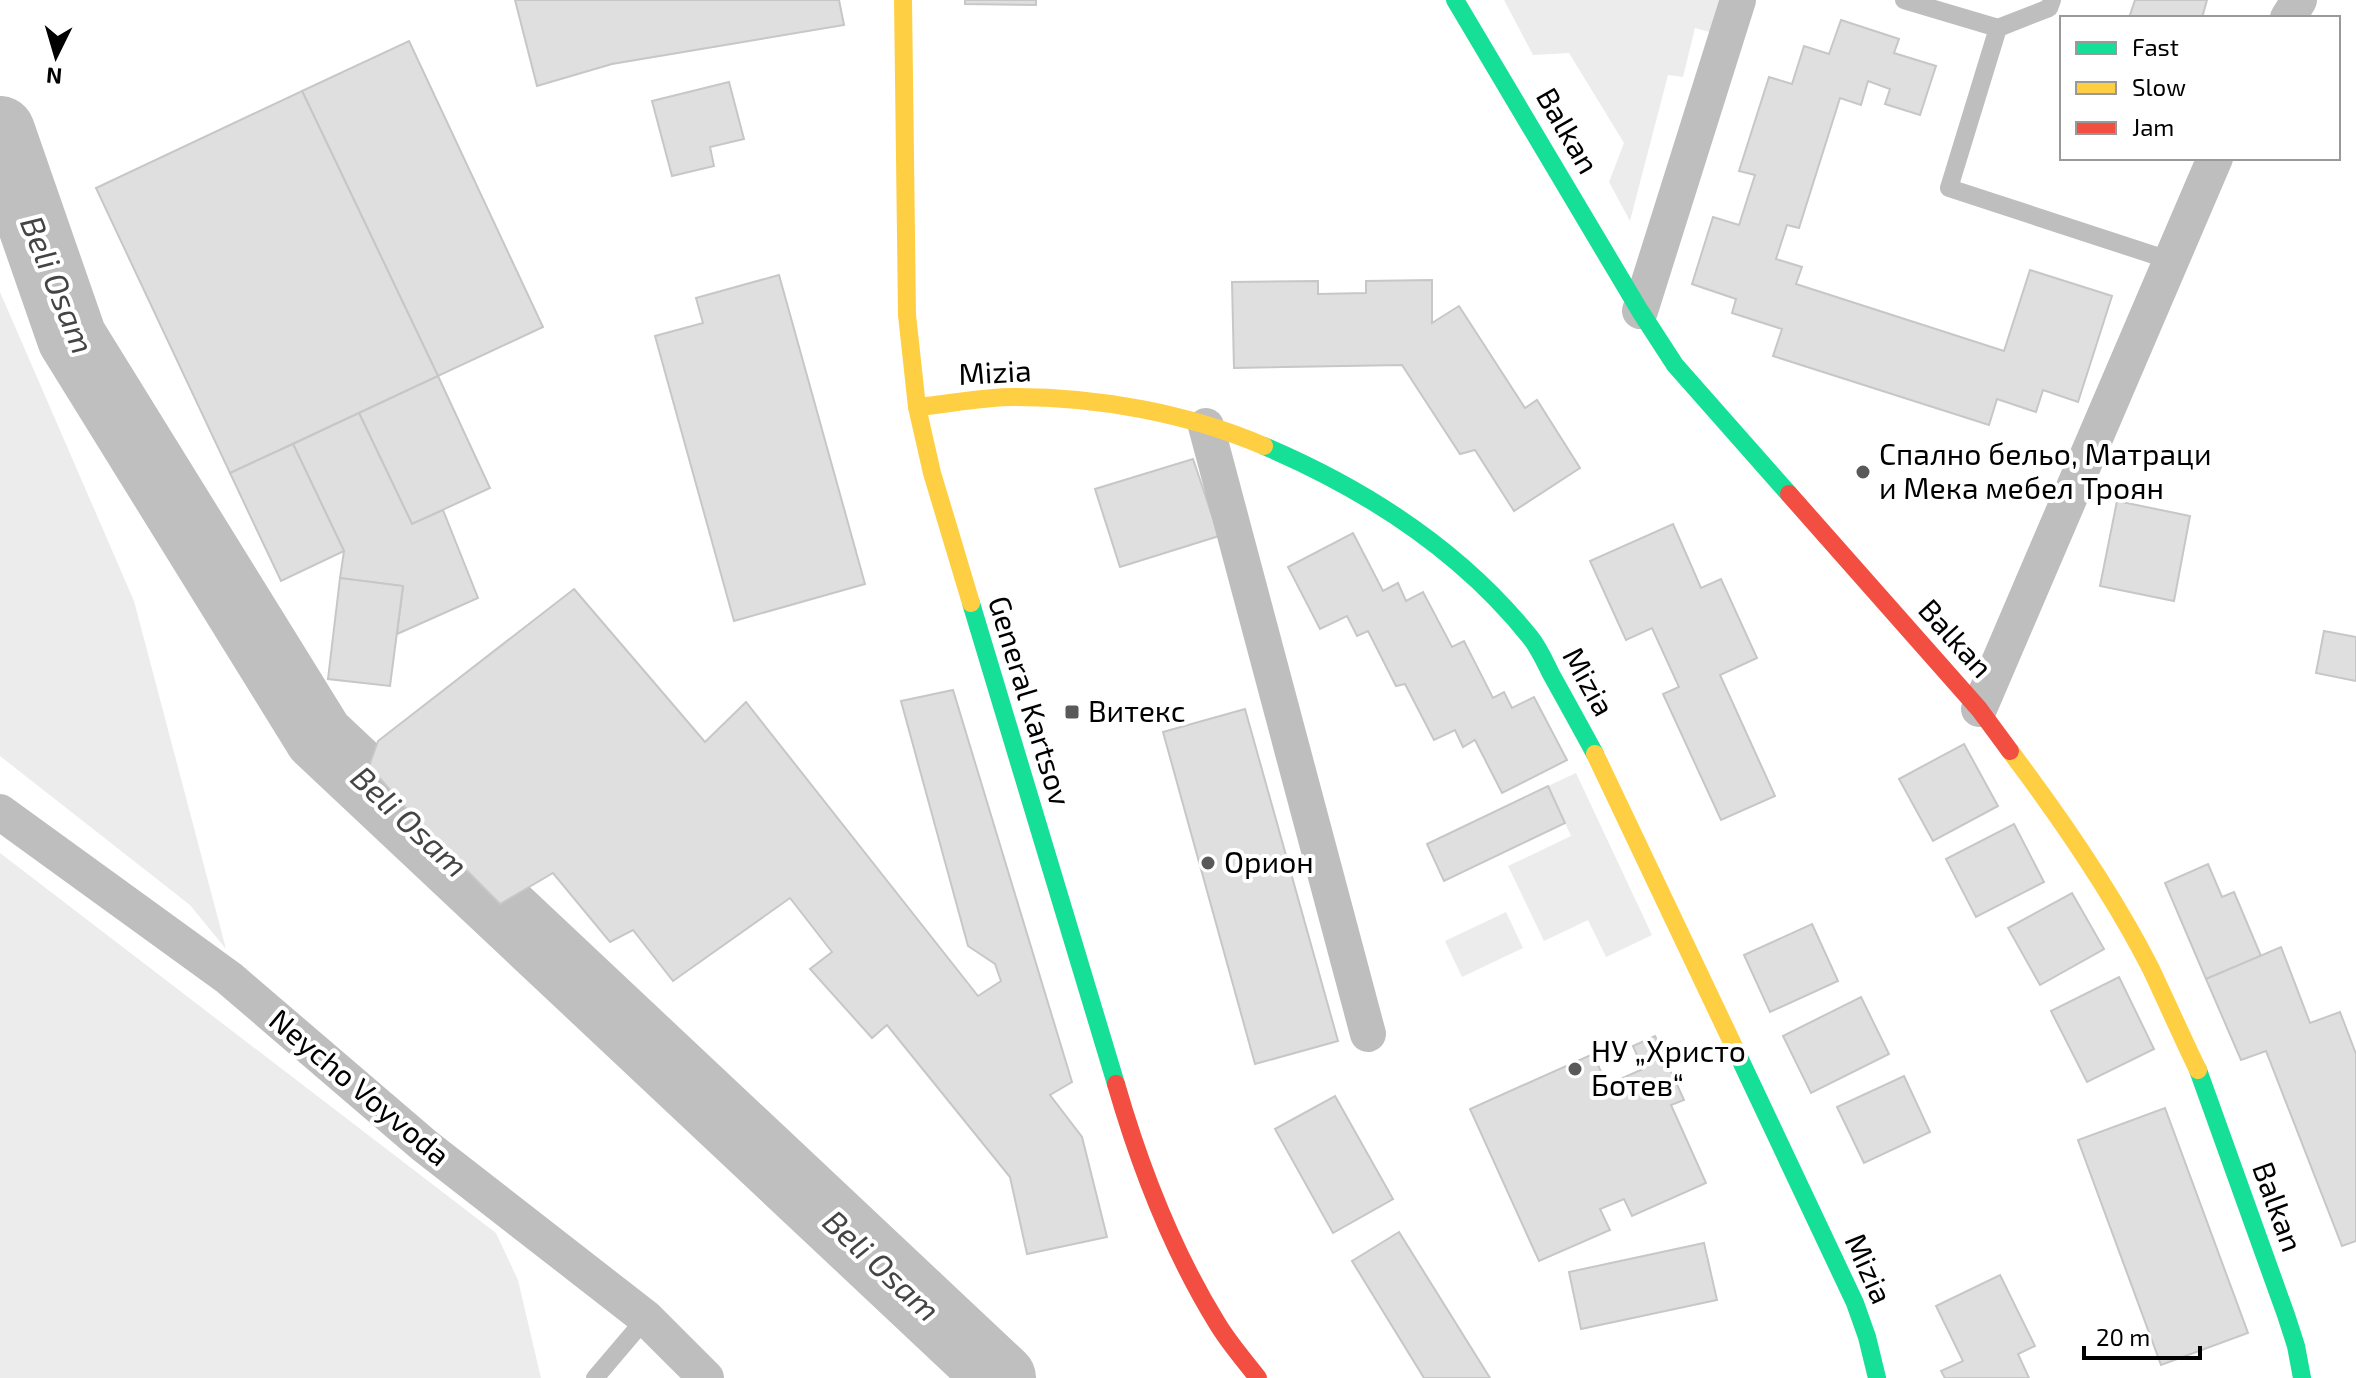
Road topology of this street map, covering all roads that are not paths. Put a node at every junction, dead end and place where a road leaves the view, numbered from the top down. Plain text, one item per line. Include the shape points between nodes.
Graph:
1 (903, 0) edge
2 (1455, 0) edge
3 (1738, 0) edge
4 (1904, 0) edge
5 (2052, 0) edge
6 (1998, 28) junction
7 (2214, 160) edge
8 (2169, 260) junction
9 (1640, 311) junction
10 (917, 407) junction
11 (1206, 426) junction
12 (1979, 709) junction
13 (0, 812) edge
14 (1368, 1034) dead end
15 (646, 1318) junction
16 (595, 1378) edge
17 (706, 1378) edge
18 (1258, 1378) edge
19 (1877, 1378) edge
20 (2302, 1378) edge

1 - 10 street, General Kartsov via 907,315
2 - 9 street, Balkan
3 - 9 street
4 - 6 lane
5 - 6 lane via 2049,8
6 - 8 lane via 1949,188
7 - 8 street
8 - 12 street
9 - 12 street, Balkan via 1697,391
10 - 11 street, Mizia via 1011,397 1071,399
10 - 18 street, General Kartsov via 932,473 1127,1122 1176,1248 1218,1325
11 - 14 street
11 - 19 street, Mizia via 1304,463 1405,522 1493,596 1532,639 1604,770 1843,1277
12 - 20 street, Balkan via 2084,855 2177,1024 2203,1081 2286,1315
13 - 15 street, Neycho Voyvoda via 229,978 425,1146
15 - 16 lane
15 - 17 street, Neycho Voyvoda

